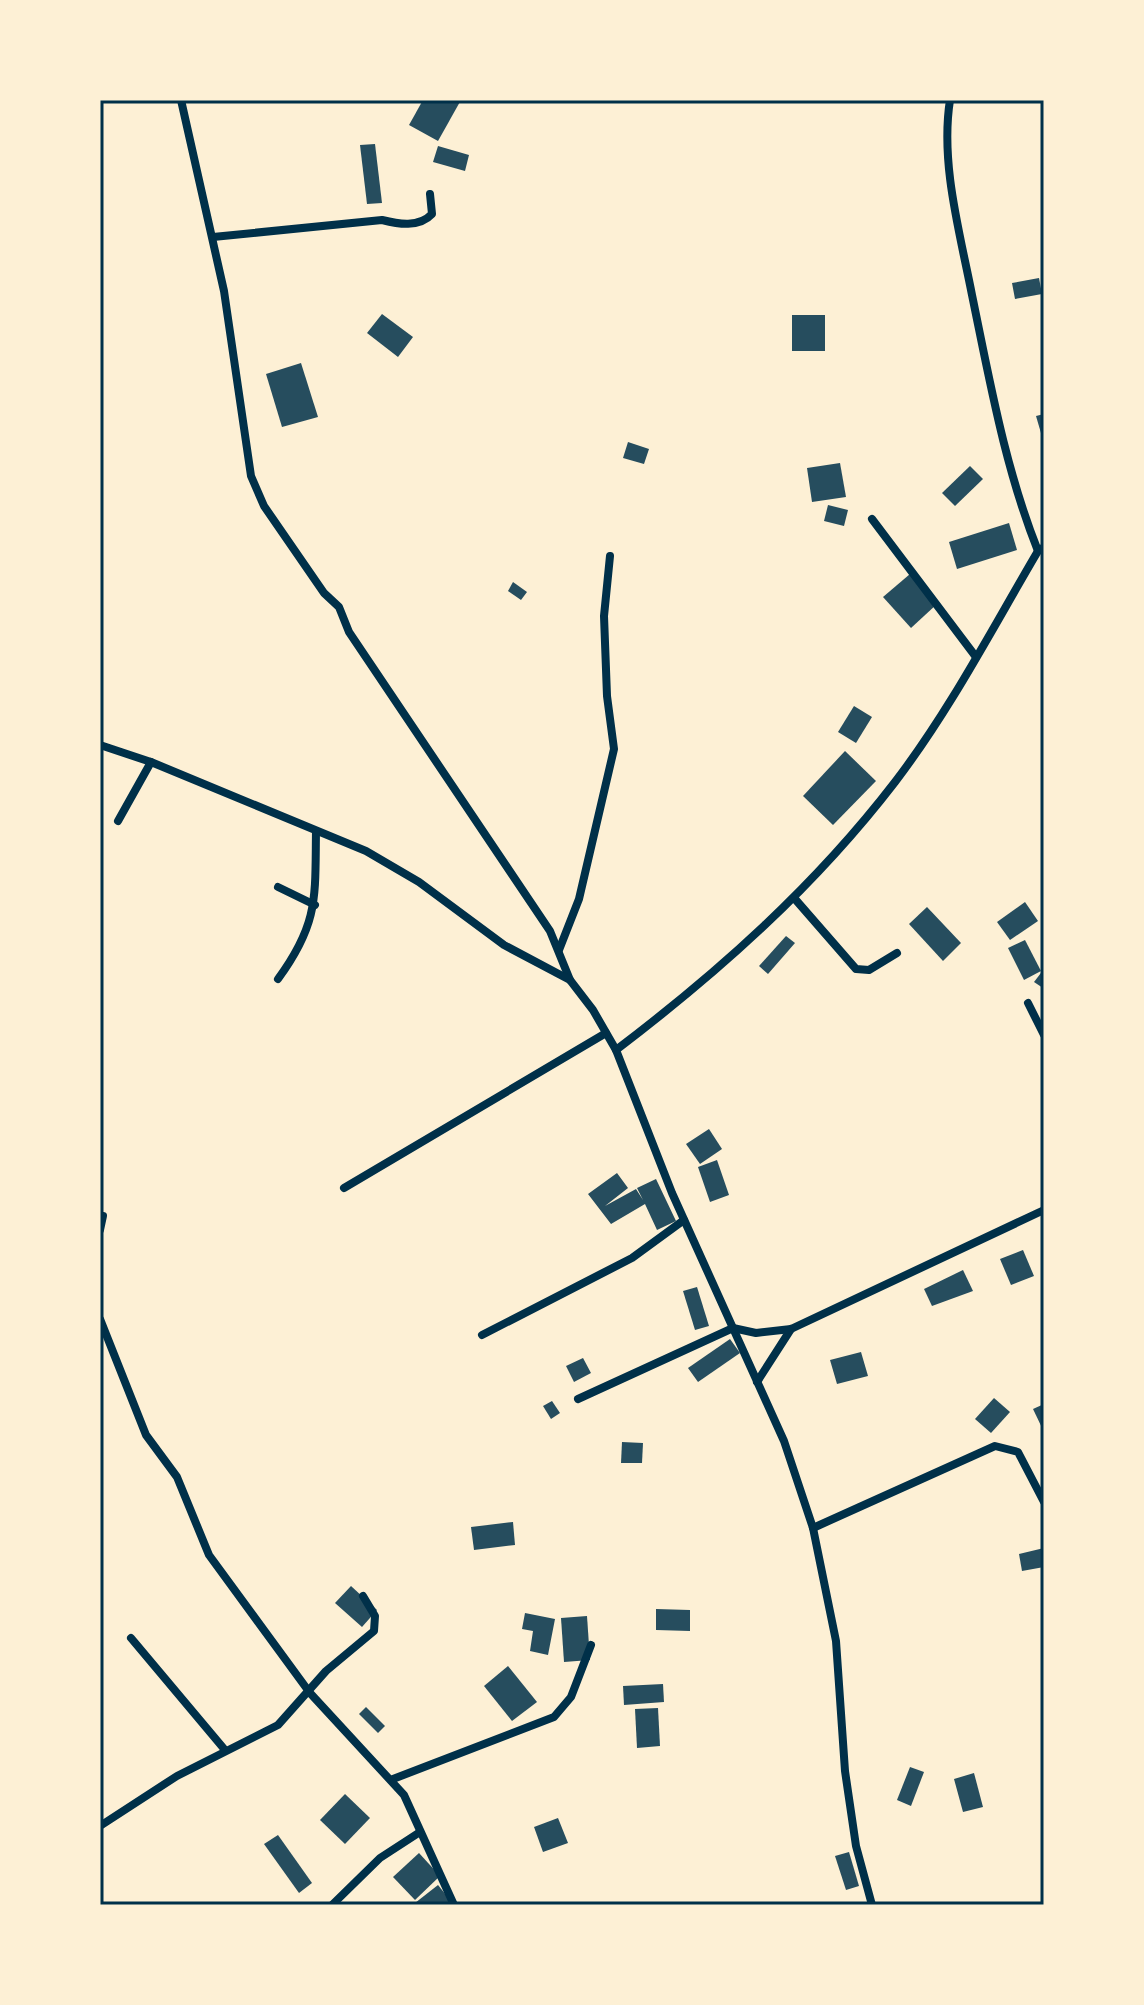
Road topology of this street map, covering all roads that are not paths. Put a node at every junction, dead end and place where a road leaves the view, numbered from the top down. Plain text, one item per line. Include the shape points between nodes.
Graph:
1 (181, 100) edge
2 (950, 100) edge
3 (430, 194) dead end
4 (213, 237) junction
5 (872, 519) dead end
6 (1041, 549) edge
7 (610, 556) dead end
8 (976, 657) junction
9 (100, 745) edge
10 (151, 762) junction
11 (118, 821) dead end
12 (316, 831) junction
13 (278, 887) dead end
14 (795, 899) junction
15 (315, 905) junction
16 (559, 950) junction
17 (897, 953) dead end
18 (278, 979) dead end
19 (570, 980) junction
20 (1028, 1003) dead end
21 (606, 1033) junction
22 (1044, 1035) edge
23 (616, 1050) junction
24 (344, 1188) dead end
25 (1044, 1210) edge
26 (103, 1216) dead end
27 (684, 1220) junction
28 (100, 1230) edge
29 (100, 1319) edge
30 (733, 1328) junction
31 (791, 1329) junction
32 (482, 1335) dead end
33 (757, 1382) junction
34 (578, 1399) dead end
35 (1044, 1502) edge
36 (813, 1528) junction
37 (363, 1596) dead end
38 (131, 1638) dead end
39 (591, 1645) dead end
40 (310, 1693) junction
41 (225, 1750) junction
42 (393, 1779) junction
43 (100, 1826) edge
44 (420, 1832) junction
45 (332, 1905) edge
46 (454, 1905) edge
47 (872, 1905) edge

1 - 4 street
2 - 6 street via 947,129 959,227 997,416 1017,499
3 - 4 street via 432,214 424,221 402,225 382,220
4 - 16 street via 256,492 339,607 349,632 490,838
5 - 8 street
6 - 8 street
7 - 16 street via 604,616 614,749 579,899
8 - 14 street via 894,783
9 - 10 street
10 - 11 street
10 - 12 street
12 - 15 street
12 - 19 street via 366,851 419,882 504,945
13 - 15 street
14 - 17 street via 856,969 869,970
14 - 23 street via 720,969
15 - 18 street via 304,938
16 - 19 street
19 - 21 street
20 - 22 street
21 - 23 street
21 - 24 street
23 - 27 street
25 - 31 street
26 - 28 street
27 - 30 street
27 - 32 street via 632,1258
29 - 40 street via 146,1435 177,1477 209,1555
30 - 31 street via 756,1333
30 - 33 street
30 - 34 street
31 - 33 street
33 - 36 street via 784,1441
35 - 36 street via 1018,1452 995,1446
36 - 47 street via 836,1641 856,1846
37 - 40 street via 375,1616 374,1631 326,1671
38 - 41 street
39 - 42 street via 571,1697 554,1717
40 - 41 street via 268,1733
40 - 42 street
41 - 43 street
42 - 44 street
44 - 45 street via 380,1858
44 - 46 street

